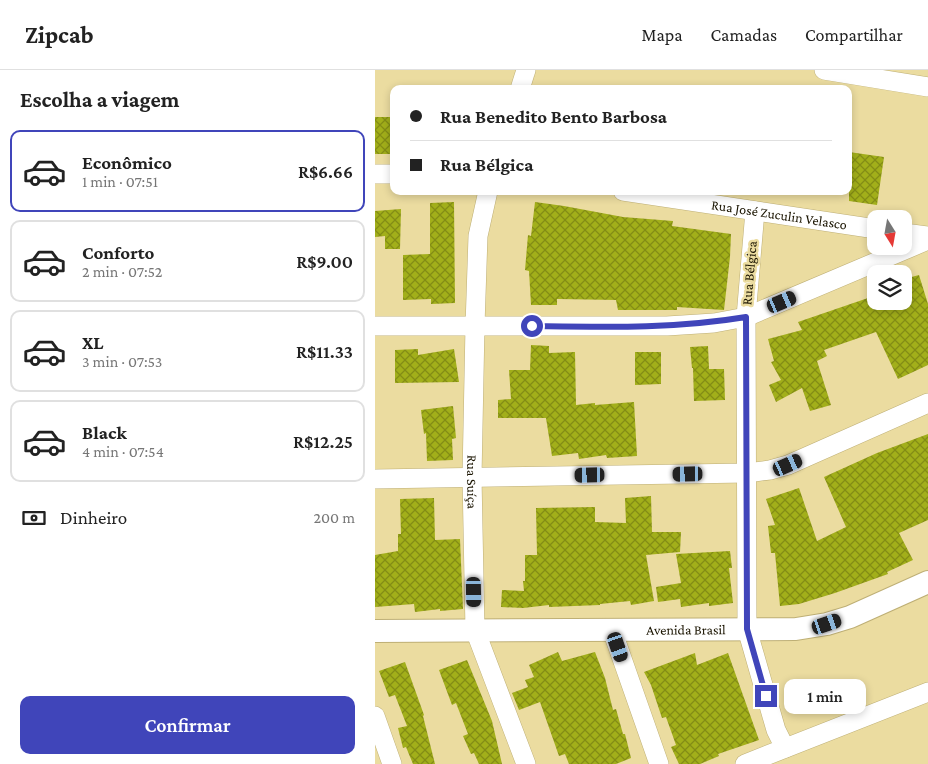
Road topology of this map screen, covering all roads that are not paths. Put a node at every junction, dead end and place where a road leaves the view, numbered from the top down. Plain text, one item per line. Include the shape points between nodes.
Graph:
1 (526, 70) edge
2 (824, 70) edge
3 (521, 85) edge
4 (928, 87) edge
5 (375, 174) edge
6 (390, 174) edge
7 (487, 195) edge
8 (649, 195) edge
9 (755, 211) junction
10 (867, 228) edge
11 (913, 234) edge
12 (928, 236) edge
13 (928, 240) edge
14 (746, 317) junction
15 (375, 326) edge
16 (475, 326) junction
17 (928, 403) edge
18 (747, 473) junction
19 (472, 477) junction
20 (375, 479) edge
21 (928, 582) edge
22 (747, 629) junction
23 (475, 630) junction
24 (612, 630) junction
25 (375, 631) edge
26 (928, 692) edge
27 (375, 716) edge
28 (785, 748) junction
29 (392, 764) edge
30 (526, 764) edge
31 (659, 764) edge
32 (745, 764) edge

1 - 3 street
2 - 4 street
5 - 6 street
7 - 16 street, Rua Suíça via 478,236
8 - 9 street, Rua José Zuculin Velasco
9 - 10 street, Rua José Zuculin Velasco
9 - 14 street, Rua Bélgica
11 - 12 street
13 - 14 street
14 - 16 street via 667,326
14 - 18 street, Rua Bélgica
15 - 16 street
16 - 19 street, Rua Suíça
17 - 18 street via 788,465
18 - 19 street
18 - 22 street, Rua Bélgica
19 - 20 street
19 - 23 street, Rua Suíça
21 - 22 street, Avenida Brasil via 827,624 796,629
22 - 24 street, Avenida Brasil
22 - 28 street, Rua Bélgica via 776,730
23 - 24 street, Avenida Brasil
23 - 25 street, Avenida Brasil
23 - 30 street, Rua Suíça
24 - 31 street
26 - 28 street
27 - 29 street
28 - 32 street

